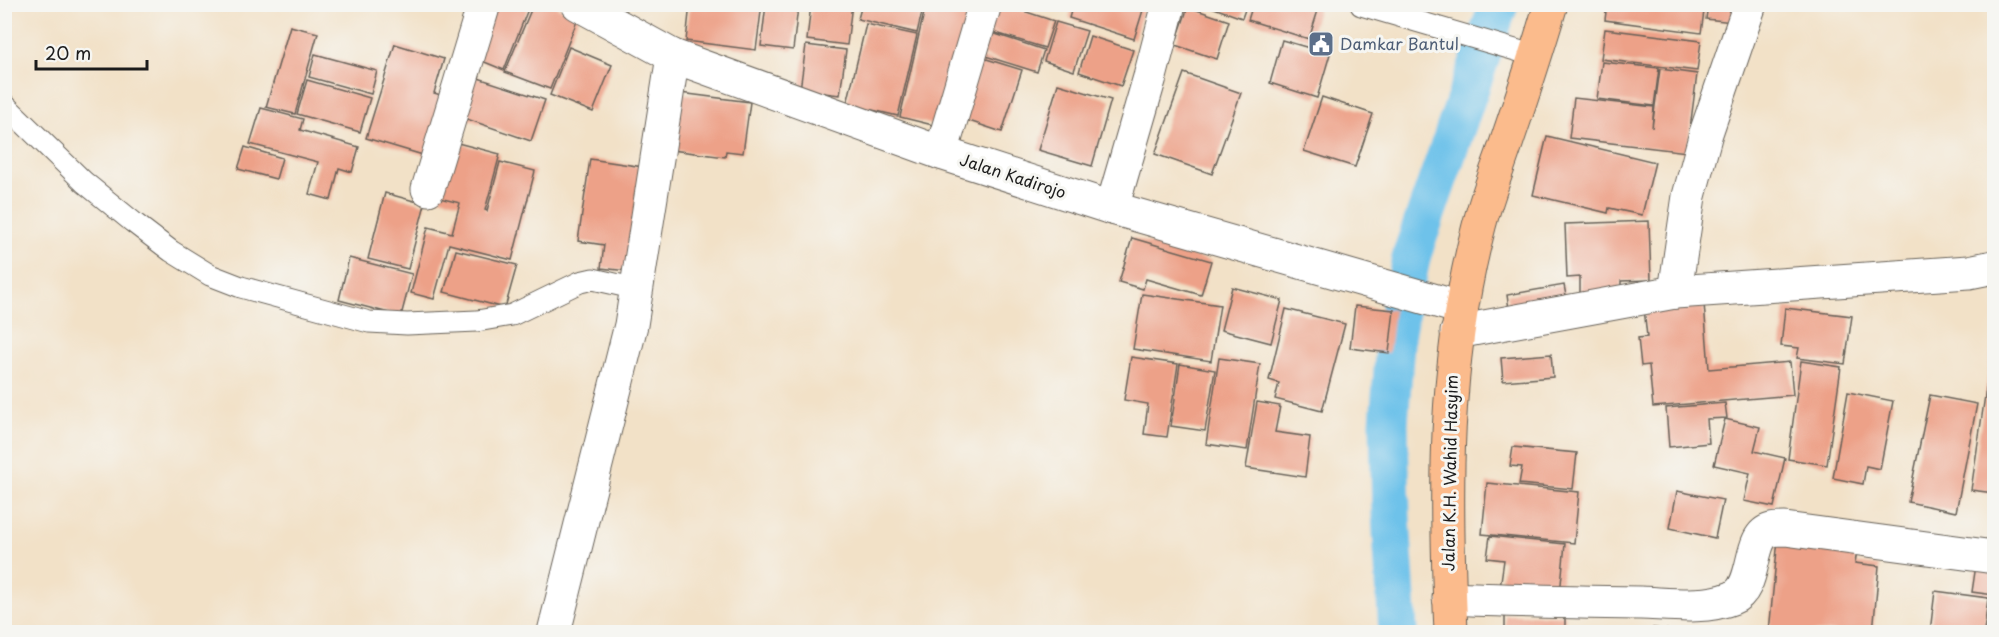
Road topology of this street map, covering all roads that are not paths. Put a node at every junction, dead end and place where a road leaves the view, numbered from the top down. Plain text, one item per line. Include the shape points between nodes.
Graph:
1 (484, 4) edge
2 (985, 4) edge
3 (1169, 4) edge
4 (1551, 4) edge
5 (1750, 4) edge
6 (1361, 5) edge
7 (584, 6) edge
8 (1525, 53) junction
9 (673, 56) junction
10 (4, 104) edge
11 (941, 153) junction
12 (428, 189) dead end
13 (1112, 208) junction
14 (1995, 267) edge
15 (638, 289) junction
16 (1675, 292) junction
17 (1457, 315) junction
18 (1995, 557) edge
19 (1449, 598) junction
20 (554, 633) edge
21 (1451, 633) edge

1 - 12 street
2 - 11 street
3 - 13 street
4 - 8 main road, Jalan K.H. Wahid Hasyim
5 - 16 street via 1689,196
6 - 8 lane
7 - 9 street, Jalan Kadirojo
8 - 17 main road, Jalan K.H. Wahid Hasyim
9 - 11 street, Jalan Kadirojo
9 - 15 street
10 - 15 lane via 84,182 142,229 210,275 242,287 369,322 408,324 512,315 592,279
11 - 13 street, Jalan Kadirojo
13 - 17 street, Jalan Kadirojo via 1400,291
14 - 16 street
15 - 20 street
16 - 17 street
17 - 19 main road, Jalan K.H. Wahid Hasyim via 1448,414
18 - 19 street via 1796,530 1770,530 1759,539 1747,582 1733,598 1701,604
19 - 21 main road, Jalan K.H. Wahid Hasyim

